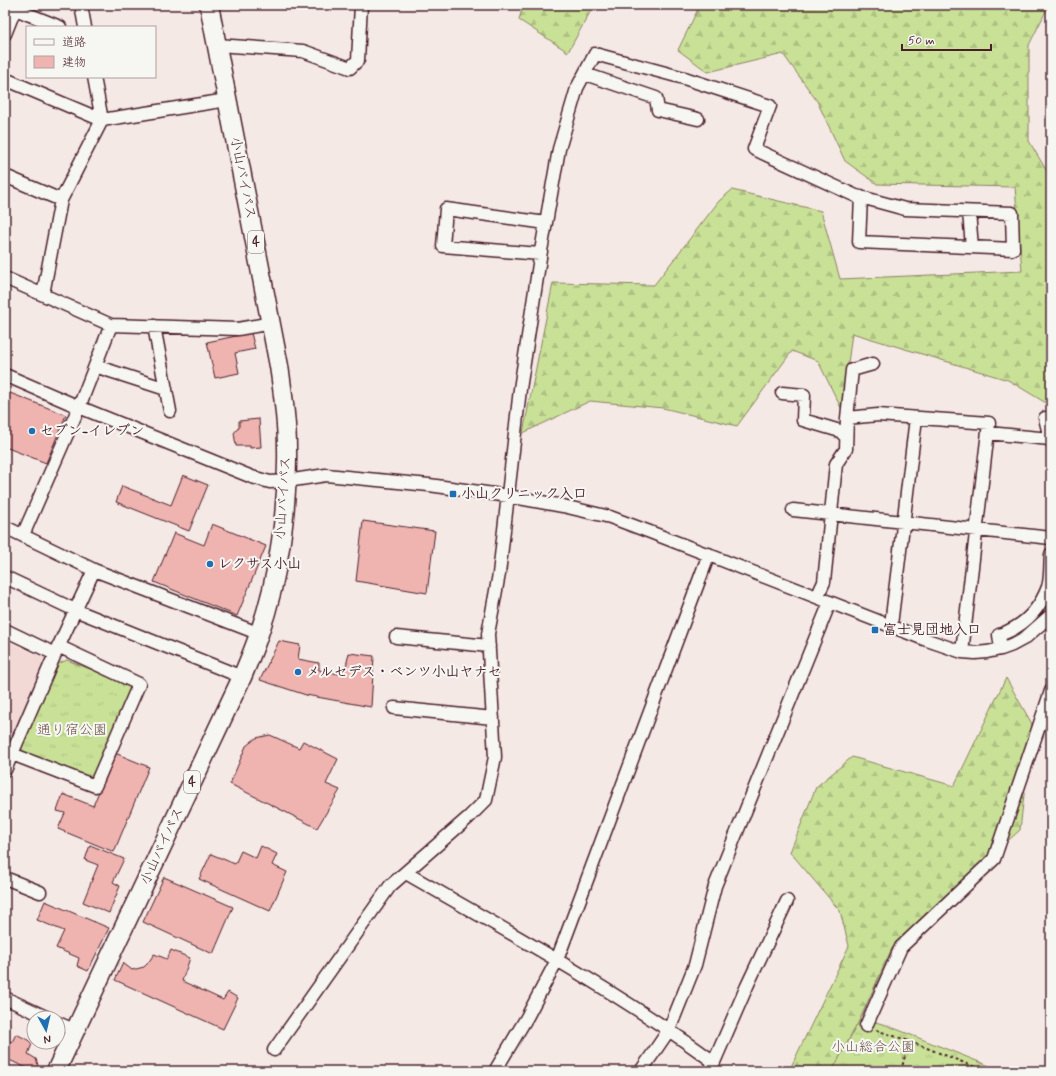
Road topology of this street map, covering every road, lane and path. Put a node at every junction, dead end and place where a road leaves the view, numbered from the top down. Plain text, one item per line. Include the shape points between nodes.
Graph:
1 (81, 5) edge
2 (209, 5) edge
3 (362, 5) edge
4 (58, 26) edge
5 (85, 26) edge
6 (5, 34) edge
7 (217, 45) junction
8 (585, 74) junction
9 (5, 78) edge
10 (94, 78) edge
11 (227, 100) junction
12 (698, 119) dead end
13 (102, 120) junction
14 (5, 176) edge
15 (861, 197) junction
16 (61, 200) junction
17 (969, 212) junction
18 (546, 223) junction
19 (972, 247) junction
20 (540, 254) junction
21 (5, 278) edge
22 (43, 294) junction
23 (272, 323) junction
24 (111, 325) junction
25 (154, 326) junction
26 (873, 364) dead end
27 (95, 366) junction
28 (5, 375) edge
29 (166, 389) junction
30 (782, 393) dead end
31 (79, 407) junction
32 (170, 411) dead end
33 (847, 418) junction
34 (916, 418) junction
35 (1046, 418) dead end
36 (988, 433) junction
37 (846, 436) junction
38 (1051, 441) edge
39 (287, 481) junction
40 (508, 496) junction
41 (793, 510) dead end
42 (831, 514) junction
43 (903, 522) junction
44 (5, 527) edge
45 (976, 530) junction
46 (23, 535) junction
47 (1051, 538) edge
48 (709, 554) junction
49 (1051, 554) edge
50 (94, 570) junction
51 (5, 577) edge
52 (817, 597) junction
53 (830, 602) junction
54 (75, 610) junction
55 (1051, 615) edge
56 (891, 625) junction
57 (5, 630) edge
58 (260, 634) junction
59 (396, 637) dead end
60 (488, 646) junction
61 (1001, 649) junction
62 (57, 650) junction
63 (962, 652) junction
64 (242, 677) junction
65 (1051, 691) edge
66 (394, 708) dead end
67 (492, 718) junction
68 (12, 754) junction
69 (5, 770) edge
70 (406, 872) junction
71 (5, 878) edge
72 (40, 892) dead end
73 (787, 901) dead end
74 (557, 960) junction
75 (5, 998) edge
76 (31, 1010) edge
77 (866, 1026) joint
78 (66, 1027) edge
79 (669, 1030) junction
80 (76, 1031) junction
81 (909, 1041) junction
82 (274, 1050) dead end
83 (712, 1067) edge
84 (56, 1071) edge
85 (495, 1071) edge
86 (641, 1071) edge
87 (901, 1071) edge
88 (985, 1071) edge

1 - 5 street
2 - 7 highway, 小山バイパス / 4
3 - 7 street via 358,60 350,68 303,52
4 - 6 street via 15,9
7 - 11 highway, 小山バイパス / 4
8 - 12 street via 656,98 658,110
8 - 15 street via 595,54 684,78 770,106 754,149
8 - 18 street via 577,88 559,149
9 - 13 street
10 - 13 street
11 - 13 street
11 - 23 highway, 小山バイパス / 4
13 - 16 street
14 - 16 street
15 - 17 street via 905,209
15 - 19 street via 859,242
16 - 22 street
17 - 19 street
17 - 19 street via 1012,213 1013,249
18 - 20 street
18 - 20 street via 446,210 443,246
20 - 40 street via 520,389
21 - 22 street
22 - 24 street
23 - 25 street via 238,329
23 - 39 highway, 小山バイパス / 4 via 285,408
24 - 25 street
24 - 27 street
25 - 29 street
26 - 33 street via 852,370
27 - 29 street
27 - 31 street
28 - 31 street
29 - 32 street
30 - 37 street via 804,395 802,420 840,431
31 - 39 street via 252,478 270,482
31 - 46 street
33 - 34 street via 878,415
33 - 37 street
34 - 36 street via 989,424
34 - 43 street
35 - 38 street
36 - 38 street
36 - 45 street
37 - 42 street via 846,449 836,464
39 - 40 street via 326,475
39 - 58 highway, 小山バイパス / 4 via 274,580
40 - 48 street via 610,517
40 - 60 street
41 - 42 street
42 - 43 street
42 - 52 street via 824,582
43 - 45 street
43 - 56 street
44 - 46 street
45 - 47 street
45 - 63 street
46 - 50 street
48 - 52 street
48 - 74 street
49 - 61 street via 1048,586 1037,608 1026,621 999,636
50 - 54 street
50 - 58 street
51 - 54 street
52 - 53 street
53 - 56 street
53 - 79 street via 715,886 695,964
54 - 62 street
54 - 64 street
55 - 61 street via 1026,638
56 - 63 street
57 - 62 street
58 - 64 highway, 小山バイパス / 4
59 - 60 street
60 - 67 street
61 - 63 street via 981,653
62 - 68 street
62 - 68 street via 139,684 95,786
64 - 80 highway, 小山バイパス / 4
65 - 77 street via 994,859 901,947
66 - 67 street
67 - 70 street via 495,757 486,800
68 - 69 street
70 - 74 street
70 - 82 street via 390,886
71 - 72 street
73 - 83 street
74 - 79 street
74 - 85 street via 528,1017
75 - 76 street
77 - 81 path
78 - 80 street
79 - 83 street
79 - 86 street
80 - 84 highway, 小山バイパス / 4
81 - 87 path
81 - 88 path

